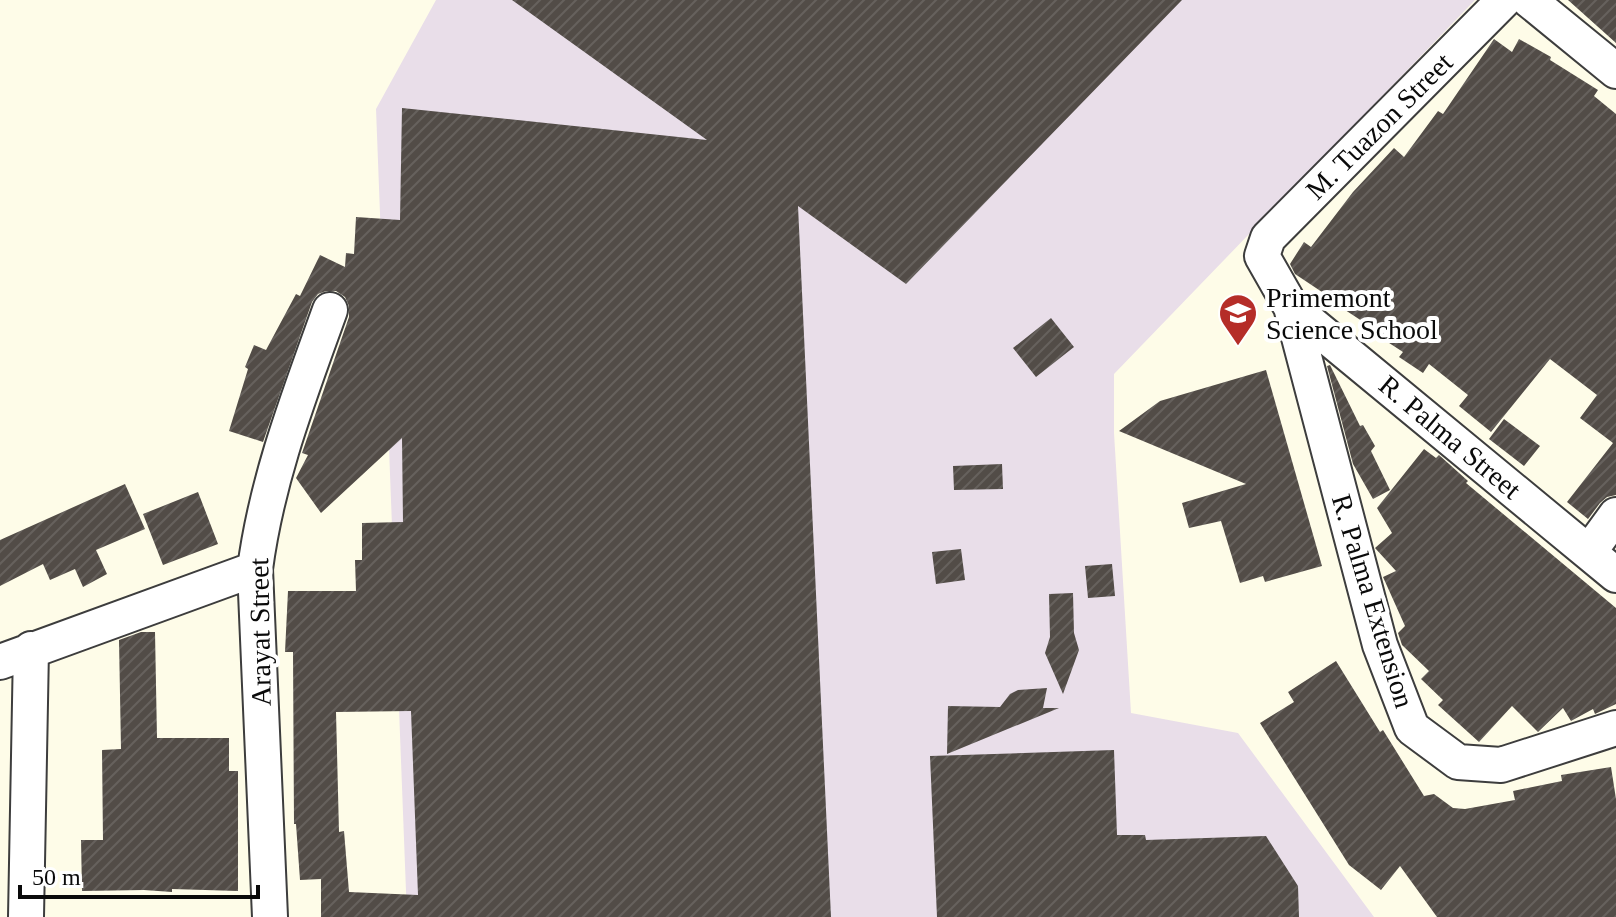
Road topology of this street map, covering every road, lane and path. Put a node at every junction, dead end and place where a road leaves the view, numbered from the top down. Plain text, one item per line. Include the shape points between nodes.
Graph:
1 (1504, 0) edge
2 (1529, 0) edge
3 (1616, 71) edge
4 (1262, 256) joint
5 (1291, 307) junction
6 (330, 310) dead end
7 (1616, 515) edge
8 (1589, 552) junction
9 (255, 569) junction
10 (1616, 575) edge
11 (31, 649) junction
12 (0, 662) edge
13 (1616, 728) edge
14 (26, 917) edge
15 (270, 917) edge

1 - 4 street, M. Tuazon Street via 1268,238
2 - 3 street
4 - 5 street, R. Palma Street
5 - 8 street, R. Palma Street
5 - 13 street, R. Palma Extension via 1380,645 1412,728 1458,762 1501,765
6 - 9 street, Arayat Street via 272,476
7 - 8 street
8 - 10 street, R. Palma Street
9 - 11 street
9 - 15 street, Arayat Street
11 - 12 street
11 - 14 street

